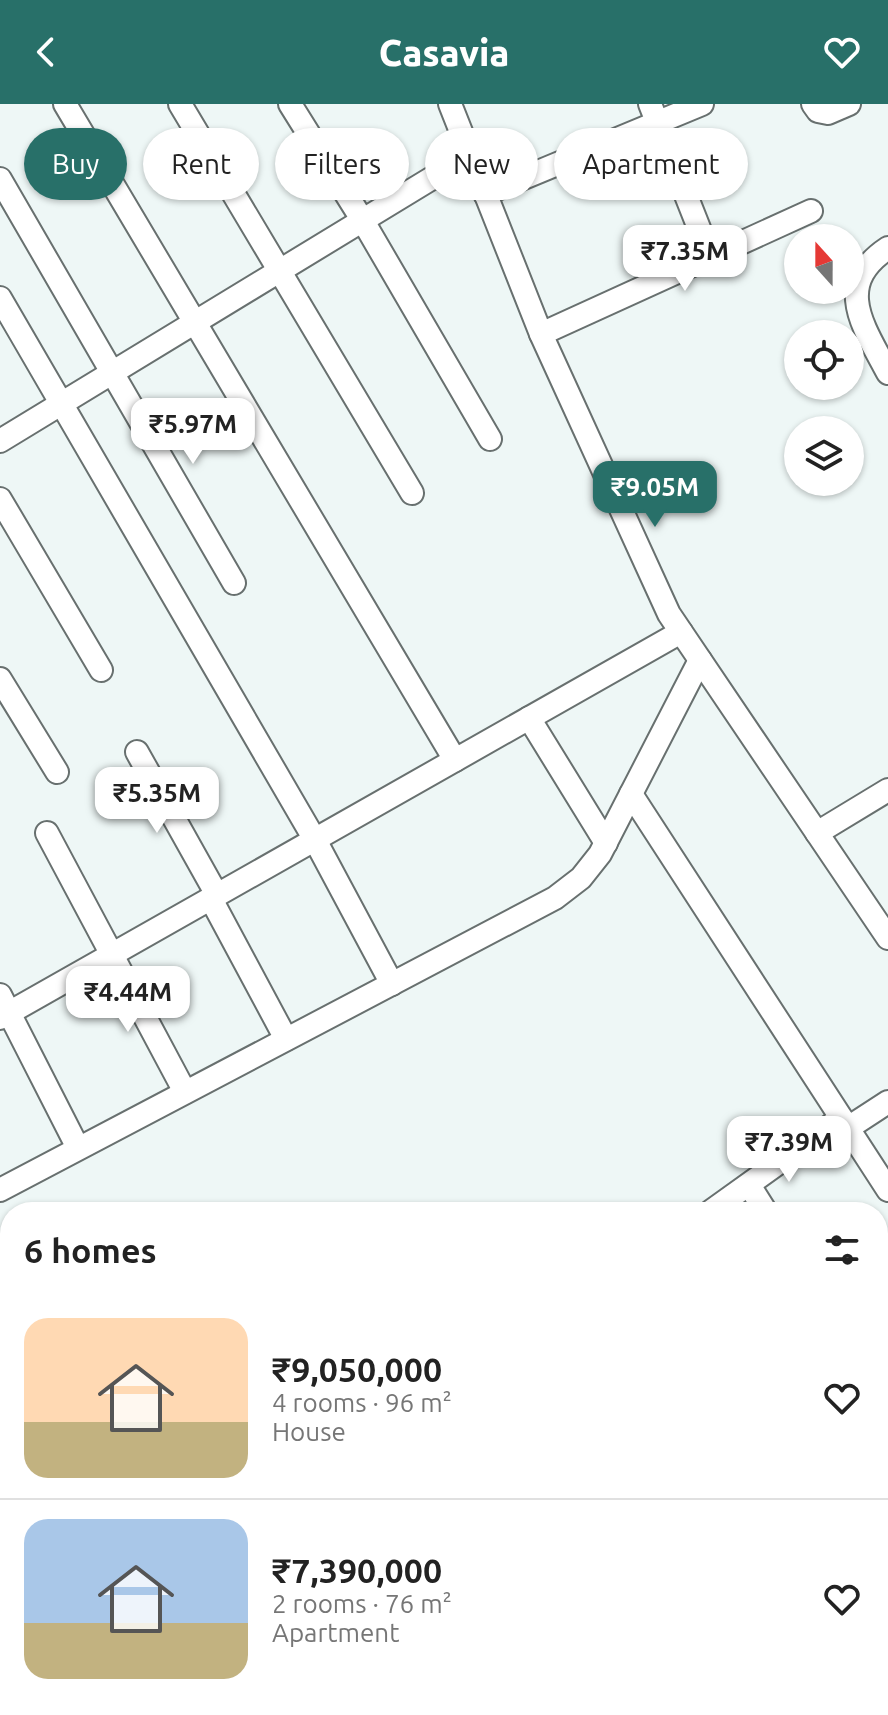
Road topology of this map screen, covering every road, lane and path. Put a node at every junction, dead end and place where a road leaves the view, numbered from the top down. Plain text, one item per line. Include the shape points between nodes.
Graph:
1 (65, 104) edge
2 (180, 104) edge
3 (290, 104) edge
4 (450, 104) edge
5 (702, 104) edge
6 (813, 104) edge
7 (849, 104) edge
8 (654, 113) edge
9 (459, 128) edge
10 (538, 169) edge
11 (0, 179) edge
12 (425, 183) edge
13 (487, 200) edge
14 (811, 211) dead end
15 (363, 221) junction
16 (888, 248) edge
17 (710, 256) junction
18 (278, 272) junction
19 (0, 298) edge
20 (194, 323) junction
21 (541, 334) junction
22 (112, 373) junction
23 (888, 373) edge
24 (63, 403) junction
25 (490, 439) dead end
26 (0, 441) edge
27 (412, 493) dead end
28 (0, 499) edge
29 (234, 583) dead end
30 (681, 632) junction
31 (700, 660) junction
32 (101, 670) dead end
33 (0, 679) edge
34 (529, 718) junction
35 (137, 752) dead end
36 (455, 760) junction
37 (57, 772) dead end
38 (888, 790) edge
39 (631, 794) junction
40 (47, 833) dead end
41 (817, 833) junction
42 (315, 840) junction
43 (606, 843) junction
44 (214, 897) junction
45 (888, 938) edge
46 (112, 955) junction
47 (392, 984) junction
48 (3, 1009) edge
49 (286, 1039) junction
50 (185, 1092) junction
51 (888, 1102) edge
52 (845, 1123) junction
53 (78, 1148) junction
54 (749, 1185) junction
55 (0, 1190) edge
56 (888, 1190) edge
57 (724, 1202) edge
58 (760, 1202) edge

1 - 20 street
2 - 18 street
3 - 15 street
4 - 9 street
5 - 8 street
6 - 7 street via 828,113
8 - 10 street
8 - 17 street
11 - 22 street
12 - 15 street
13 - 21 street
14 - 17 street
15 - 18 street
15 - 25 street
16 - 23 street via 867,264 856,297 860,317
17 - 21 street
18 - 20 street
18 - 27 street
19 - 24 street
20 - 22 street
20 - 36 street
21 - 30 street
22 - 24 street
22 - 29 street
24 - 26 street
24 - 42 street
28 - 32 street
30 - 31 street
30 - 34 street
31 - 39 street
31 - 41 street
33 - 37 street
34 - 36 street
34 - 43 street
35 - 44 street
36 - 42 street
38 - 41 street
39 - 43 street
39 - 52 street
40 - 46 street
41 - 45 street
42 - 44 street
42 - 47 street
43 - 47 street via 581,878 555,898
44 - 46 street
44 - 49 street
46 - 48 street
46 - 50 street
47 - 49 street
48 - 53 street
49 - 50 street
50 - 53 street
51 - 52 street
52 - 54 street
52 - 56 street
53 - 55 street
54 - 57 street
54 - 58 street

